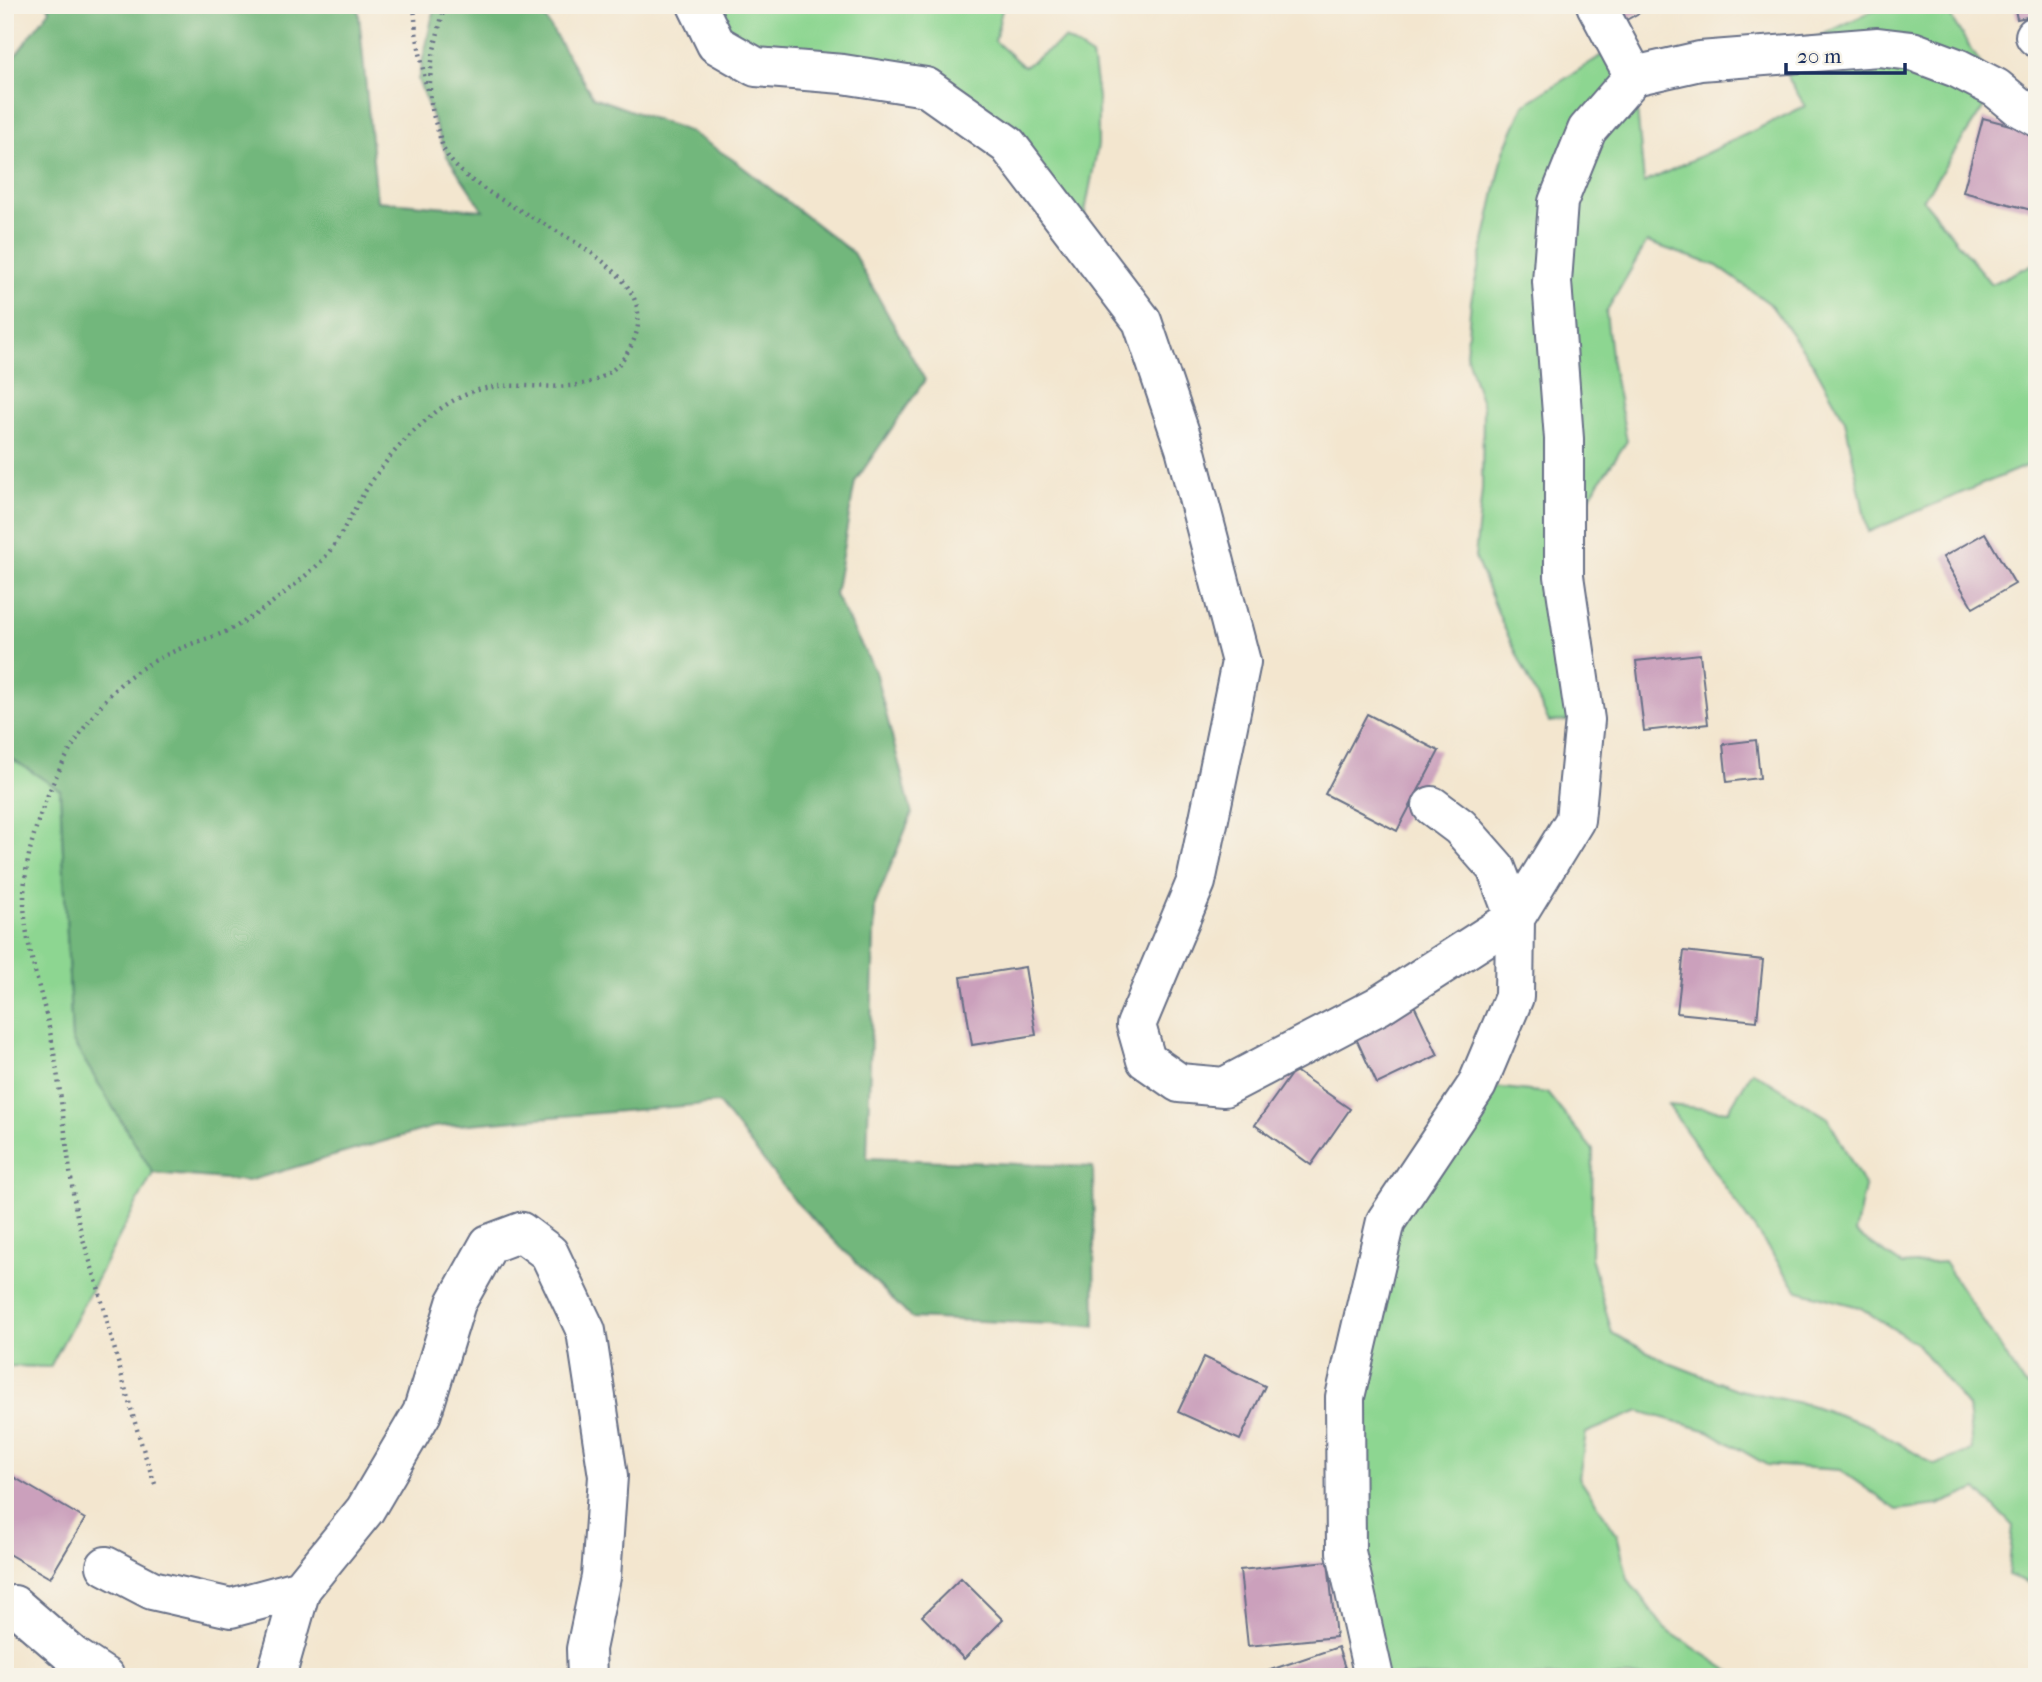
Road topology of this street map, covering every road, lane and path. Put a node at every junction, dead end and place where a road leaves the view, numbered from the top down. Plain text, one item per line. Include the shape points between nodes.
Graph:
1 (414, 5) edge
2 (445, 5) edge
3 (696, 5) edge
4 (1595, 5) edge
5 (1634, 76) junction
6 (429, 105) junction
7 (2037, 117) edge
8 (1432, 806) dead end
9 (1516, 918) junction
10 (155, 1484) dead end
11 (106, 1566) dead end
12 (301, 1589) junction
13 (14, 1605) dead end
14 (275, 1676) edge
15 (105, 1677) edge
16 (587, 1677) edge
17 (1374, 1677) edge

1 - 6 path
2 - 6 path via 429,75
3 - 9 street via 716,44 755,67 926,87 1009,145 1142,321 1185,448 1241,662 1196,882 1136,1025 1146,1060 1179,1083 1224,1087 1378,1006
4 - 5 street
5 - 7 street via 1700,61 1878,47 1912,51 1957,68
5 - 9 street via 1587,130 1558,202 1552,282 1564,439 1564,576 1585,720 1574,820
6 - 10 path via 447,156 464,174 485,192 609,264 629,287 639,324 625,356 602,377 576,386 497,386 470,392 413,430 383,465 318,566 226,632 138,669 110,695 83,730 43,807 24,885 34,971 51,1036 76,1210 136,1433
8 - 9 street via 1460,827 1496,868
9 - 17 street via 1514,997 1477,1085 1386,1221 1345,1397 1346,1552
11 - 12 street via 152,1590 231,1608
12 - 14 street
12 - 16 street via 365,1510 422,1413 457,1303 489,1244 521,1232 549,1253 586,1331 606,1462 601,1577 586,1649
13 - 15 street

